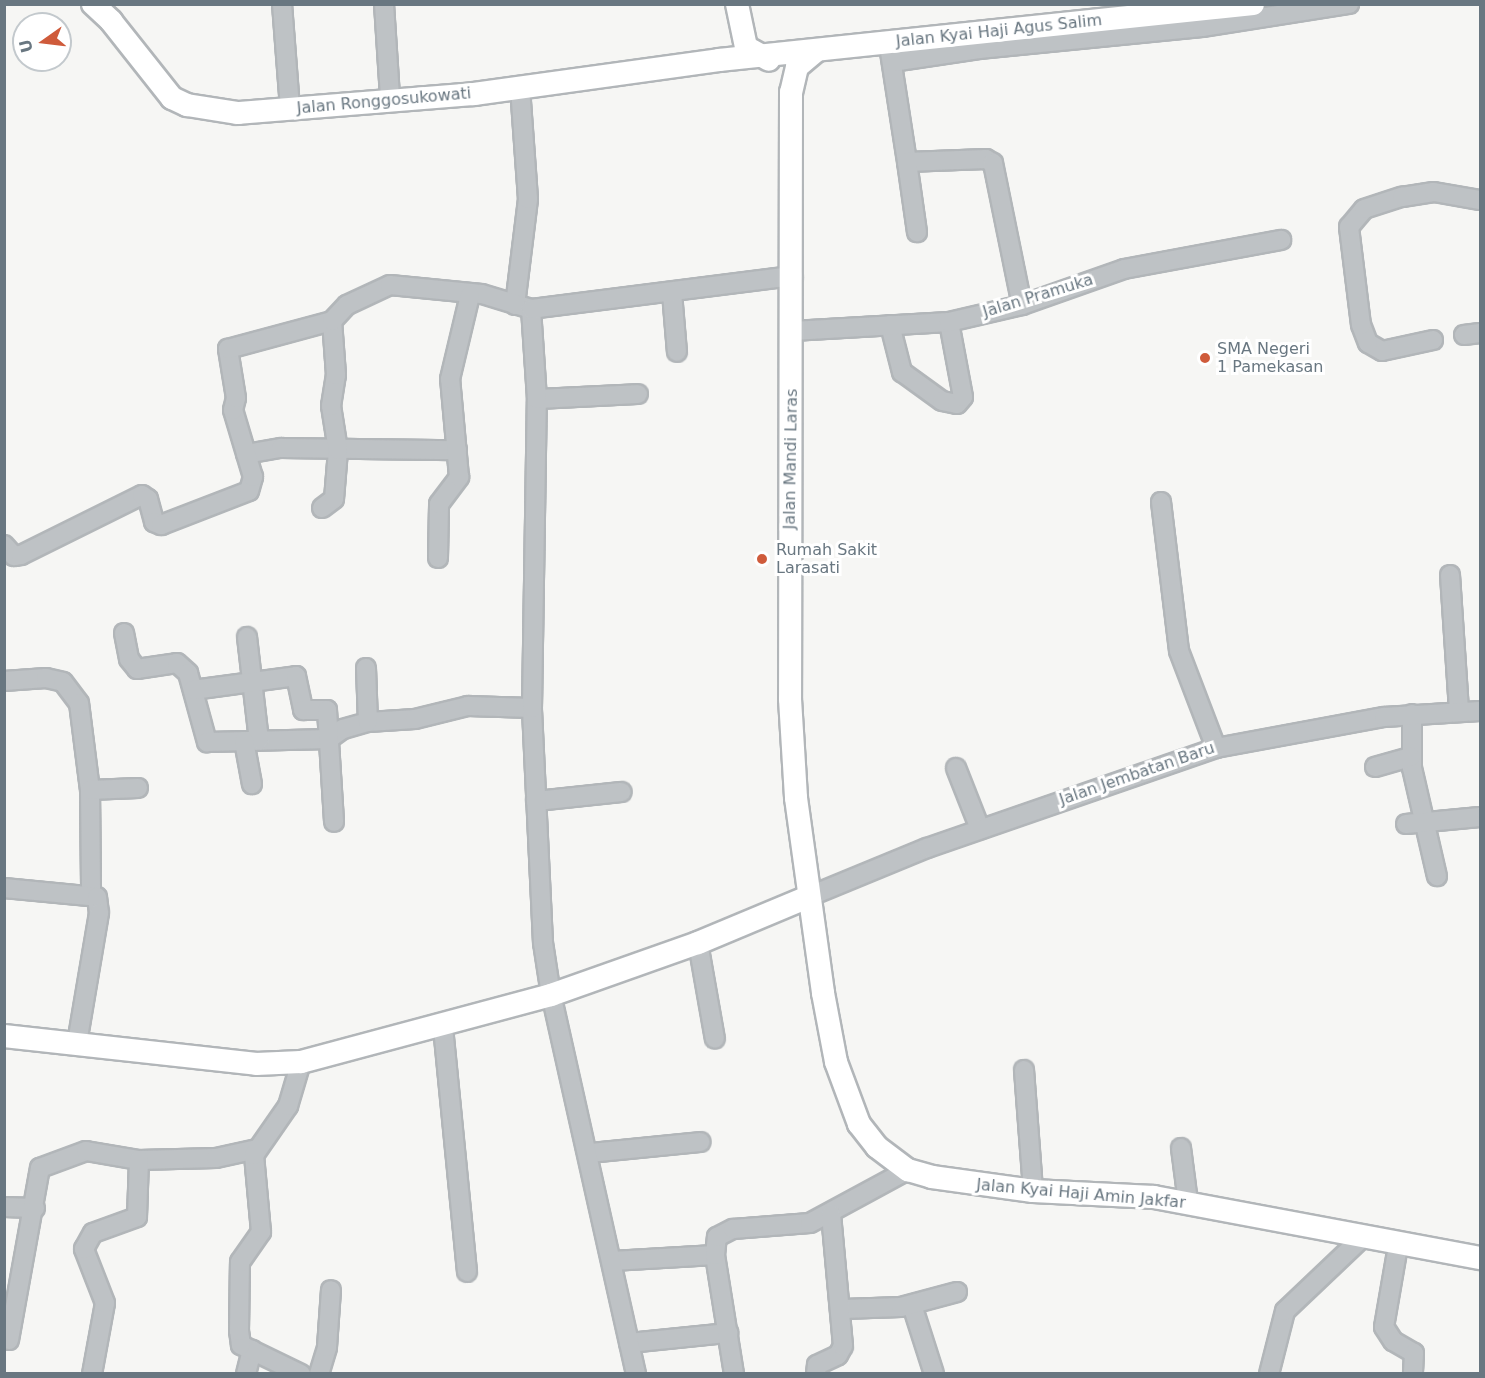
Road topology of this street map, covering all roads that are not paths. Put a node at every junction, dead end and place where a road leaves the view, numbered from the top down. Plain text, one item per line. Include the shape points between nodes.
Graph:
1 (93, 4) edge
2 (282, 4) edge
3 (384, 4) edge
4 (737, 4) edge
5 (1197, 4) edge
6 (1253, 4) edge
7 (1349, 4) edge
8 (1170, 8) edge
9 (1133, 11) edge
10 (739, 28) junction
11 (817, 50) junction
12 (890, 52) junction
13 (761, 57) junction
14 (719, 60) junction
15 (520, 88) junction
16 (791, 92) junction
17 (390, 98) junction
18 (290, 109) junction
19 (907, 162) junction
20 (1480, 200) edge
21 (917, 232) dead end
22 (1281, 240) dead end
23 (793, 276) junction
24 (672, 292) junction
25 (470, 295) junction
26 (1022, 304) junction
27 (523, 307) junction
28 (332, 321) junction
29 (949, 322) junction
30 (890, 325) junction
31 (792, 332) junction
32 (1433, 340) dead end
33 (676, 352) dead end
34 (638, 394) dead end
35 (537, 399) junction
36 (338, 450) junction
37 (457, 450) junction
38 (246, 454) junction
39 (322, 508) dead end
40 (1162, 511) dead end
41 (4, 545) edge
42 (438, 558) dead end
43 (1449, 575) dead end
44 (124, 633) dead end
45 (247, 637) dead end
46 (366, 668) dead end
47 (4, 681) edge
48 (253, 682) junction
49 (193, 690) junction
50 (532, 708) junction
51 (1459, 711) junction
52 (1480, 711) edge
53 (1412, 714) junction
54 (368, 722) junction
55 (328, 739) junction
56 (251, 740) junction
57 (1216, 748) junction
58 (1411, 757) junction
59 (1375, 767) dead end
60 (956, 768) dead end
61 (252, 784) dead end
62 (138, 788) dead end
63 (90, 790) junction
64 (622, 792) dead end
65 (536, 801) junction
66 (1480, 817) edge
67 (334, 822) dead end
68 (1426, 822) junction
69 (1406, 824) dead end
70 (980, 829) junction
71 (1437, 876) dead end
72 (4, 888) edge
73 (91, 893) junction
74 (808, 897) junction
75 (698, 943) junction
76 (551, 995) junction
77 (443, 1027) junction
78 (5, 1035) edge
79 (715, 1039) dead end
80 (77, 1043) junction
81 (301, 1062) junction
82 (1024, 1070) dead end
83 (700, 1142) dead end
84 (1181, 1148) dead end
85 (257, 1149) junction
86 (590, 1153) junction
87 (139, 1160) junction
88 (908, 1170) junction
89 (1033, 1191) junction
90 (1188, 1202) junction
91 (4, 1208) edge
92 (35, 1208) junction
93 (831, 1214) junction
94 (1362, 1238) junction
95 (1398, 1246) junction
96 (715, 1255) junction
97 (1480, 1258) edge
98 (612, 1261) junction
99 (467, 1272) dead end
100 (11, 1283) edge
101 (331, 1290) dead end
102 (957, 1292) dead end
103 (912, 1305) junction
104 (843, 1309) junction
105 (728, 1333) junction
106 (9, 1340) dead end
107 (629, 1343) junction
108 (252, 1350) junction
109 (92, 1374) edge
110 (246, 1374) edge
111 (301, 1374) edge
112 (319, 1374) edge
113 (636, 1374) edge
114 (734, 1374) edge
115 (816, 1374) edge
116 (934, 1374) edge
117 (1269, 1374) edge
118 (1413, 1374) edge

1 - 18 main road, Jalan Ronggosukowati via 172,98 186,105 238,113
2 - 18 street
3 - 17 street
4 - 10 main road
5 - 8 street
6 - 8 main road, Jalan Kyai Haji Agus Salim
7 - 12 street via 1202,27 979,49
8 - 9 main road, Jalan Kyai Haji Agus Salim
9 - 12 main road, Jalan Kyai Haji Agus Salim
10 - 13 main road via 746,48
10 - 14 main road via 733,50
11 - 12 main road, Jalan Kyai Haji Agus Salim
11 - 13 main road, Jalan Kyai Haji Agus Salim
11 - 16 main road via 797,67
12 - 19 street
13 - 14 main road, Jalan Ronggosukowati
13 - 16 main road via 781,70
14 - 15 main road, Jalan Ronggosukowati
15 - 17 main road, Jalan Ronggosukowati
15 - 27 street via 528,199
16 - 23 main road, Jalan Mandi Laras
17 - 18 main road, Jalan Ronggosukowati
19 - 21 street
19 - 26 street via 986,159 993,163
20 - 32 street via 1434,192 1402,197 1364,209 1349,227 1361,325 1368,343 1382,351
22 - 26 street, Jalan Pramuka via 1124,269
23 - 24 street
23 - 31 main road, Jalan Mandi Laras
24 - 27 street
24 - 33 street
25 - 27 street
25 - 28 street via 390,285 347,305
25 - 37 street via 450,379
26 - 29 street, Jalan Pramuka
27 - 35 street
28 - 36 street via 336,375 331,406
28 - 38 street via 225,351 236,398 233,410
29 - 30 street, Jalan Pramuka
29 - 30 street via 963,397 957,404 942,401 902,372
30 - 31 street, Jalan Pramuka
31 - 74 main road, Jalan Mandi Laras via 790,688
34 - 35 street
35 - 50 street
36 - 37 street
36 - 38 street via 281,448
36 - 39 street via 334,500
37 - 42 street via 457,485 439,504
38 - 41 street via 253,477 249,491 161,525 154,522 148,499 142,495 21,555 14,556
40 - 57 street via 1179,651
43 - 51 street
44 - 49 street via 132,666 137,669 177,663 188,673
45 - 48 street
46 - 54 street
47 - 63 street via 46,678 70,689 82,718
48 - 49 street
48 - 55 street via 296,676 303,710 326,709
48 - 56 street
49 - 56 street via 207,742
50 - 54 street via 468,706 415,718
50 - 65 street
51 - 52 street, Jalan Jembatan Baru
51 - 53 street, Jalan Jembatan Baru
53 - 57 street, Jalan Jembatan Baru via 1295,730
53 - 58 street
54 - 55 street via 343,729
55 - 56 street
55 - 67 street
56 - 61 street
57 - 70 street, Jalan Jembatan Baru
58 - 59 street
58 - 68 street
60 - 70 street
62 - 63 street
63 - 73 street
64 - 65 street
65 - 76 street
66 - 68 street
68 - 69 street
68 - 71 street
70 - 74 street, Jalan Jembatan Baru
72 - 73 street
73 - 80 street via 99,902 99,913
74 - 75 main road
74 - 88 main road, Jalan Kyai Haji Amin Jakfar via 846,1099 877,1147
75 - 76 main road
75 - 79 street
76 - 77 main road
76 - 86 street
77 - 81 main road
77 - 99 street
78 - 80 main road
80 - 81 main road via 256,1064
81 - 85 street via 288,1106
82 - 89 street
83 - 86 street
84 - 90 street
85 - 87 street via 216,1158
85 - 108 street via 253,1161 261,1232 240,1262 240,1339
86 - 98 street
87 - 92 street via 86,1151 47,1164 36,1173
87 - 109 street via 137,1217 87,1238 86,1261 105,1303
88 - 89 main road, Jalan Kyai Haji Amin Jakfar via 981,1186
88 - 93 street
89 - 90 main road, Jalan Kyai Haji Amin Jakfar
90 - 94 main road, Jalan Kyai Haji Amin Jakfar
91 - 92 street
92 - 100 street
93 - 96 street via 798,1225 723,1232 717,1237
93 - 104 street
94 - 95 main road, Jalan Kyai Haji Amin Jakfar
94 - 117 street via 1285,1311
95 - 97 main road, Jalan Kyai Haji Amin Jakfar
95 - 118 street via 1384,1327 1393,1341 1414,1353
96 - 98 street
96 - 105 street
98 - 107 street
100 - 106 street
101 - 112 street via 327,1347
102 - 103 street
103 - 104 street
103 - 116 street
104 - 115 street via 842,1352 817,1365
105 - 107 street
105 - 114 street
107 - 113 street
108 - 110 street
108 - 111 street

